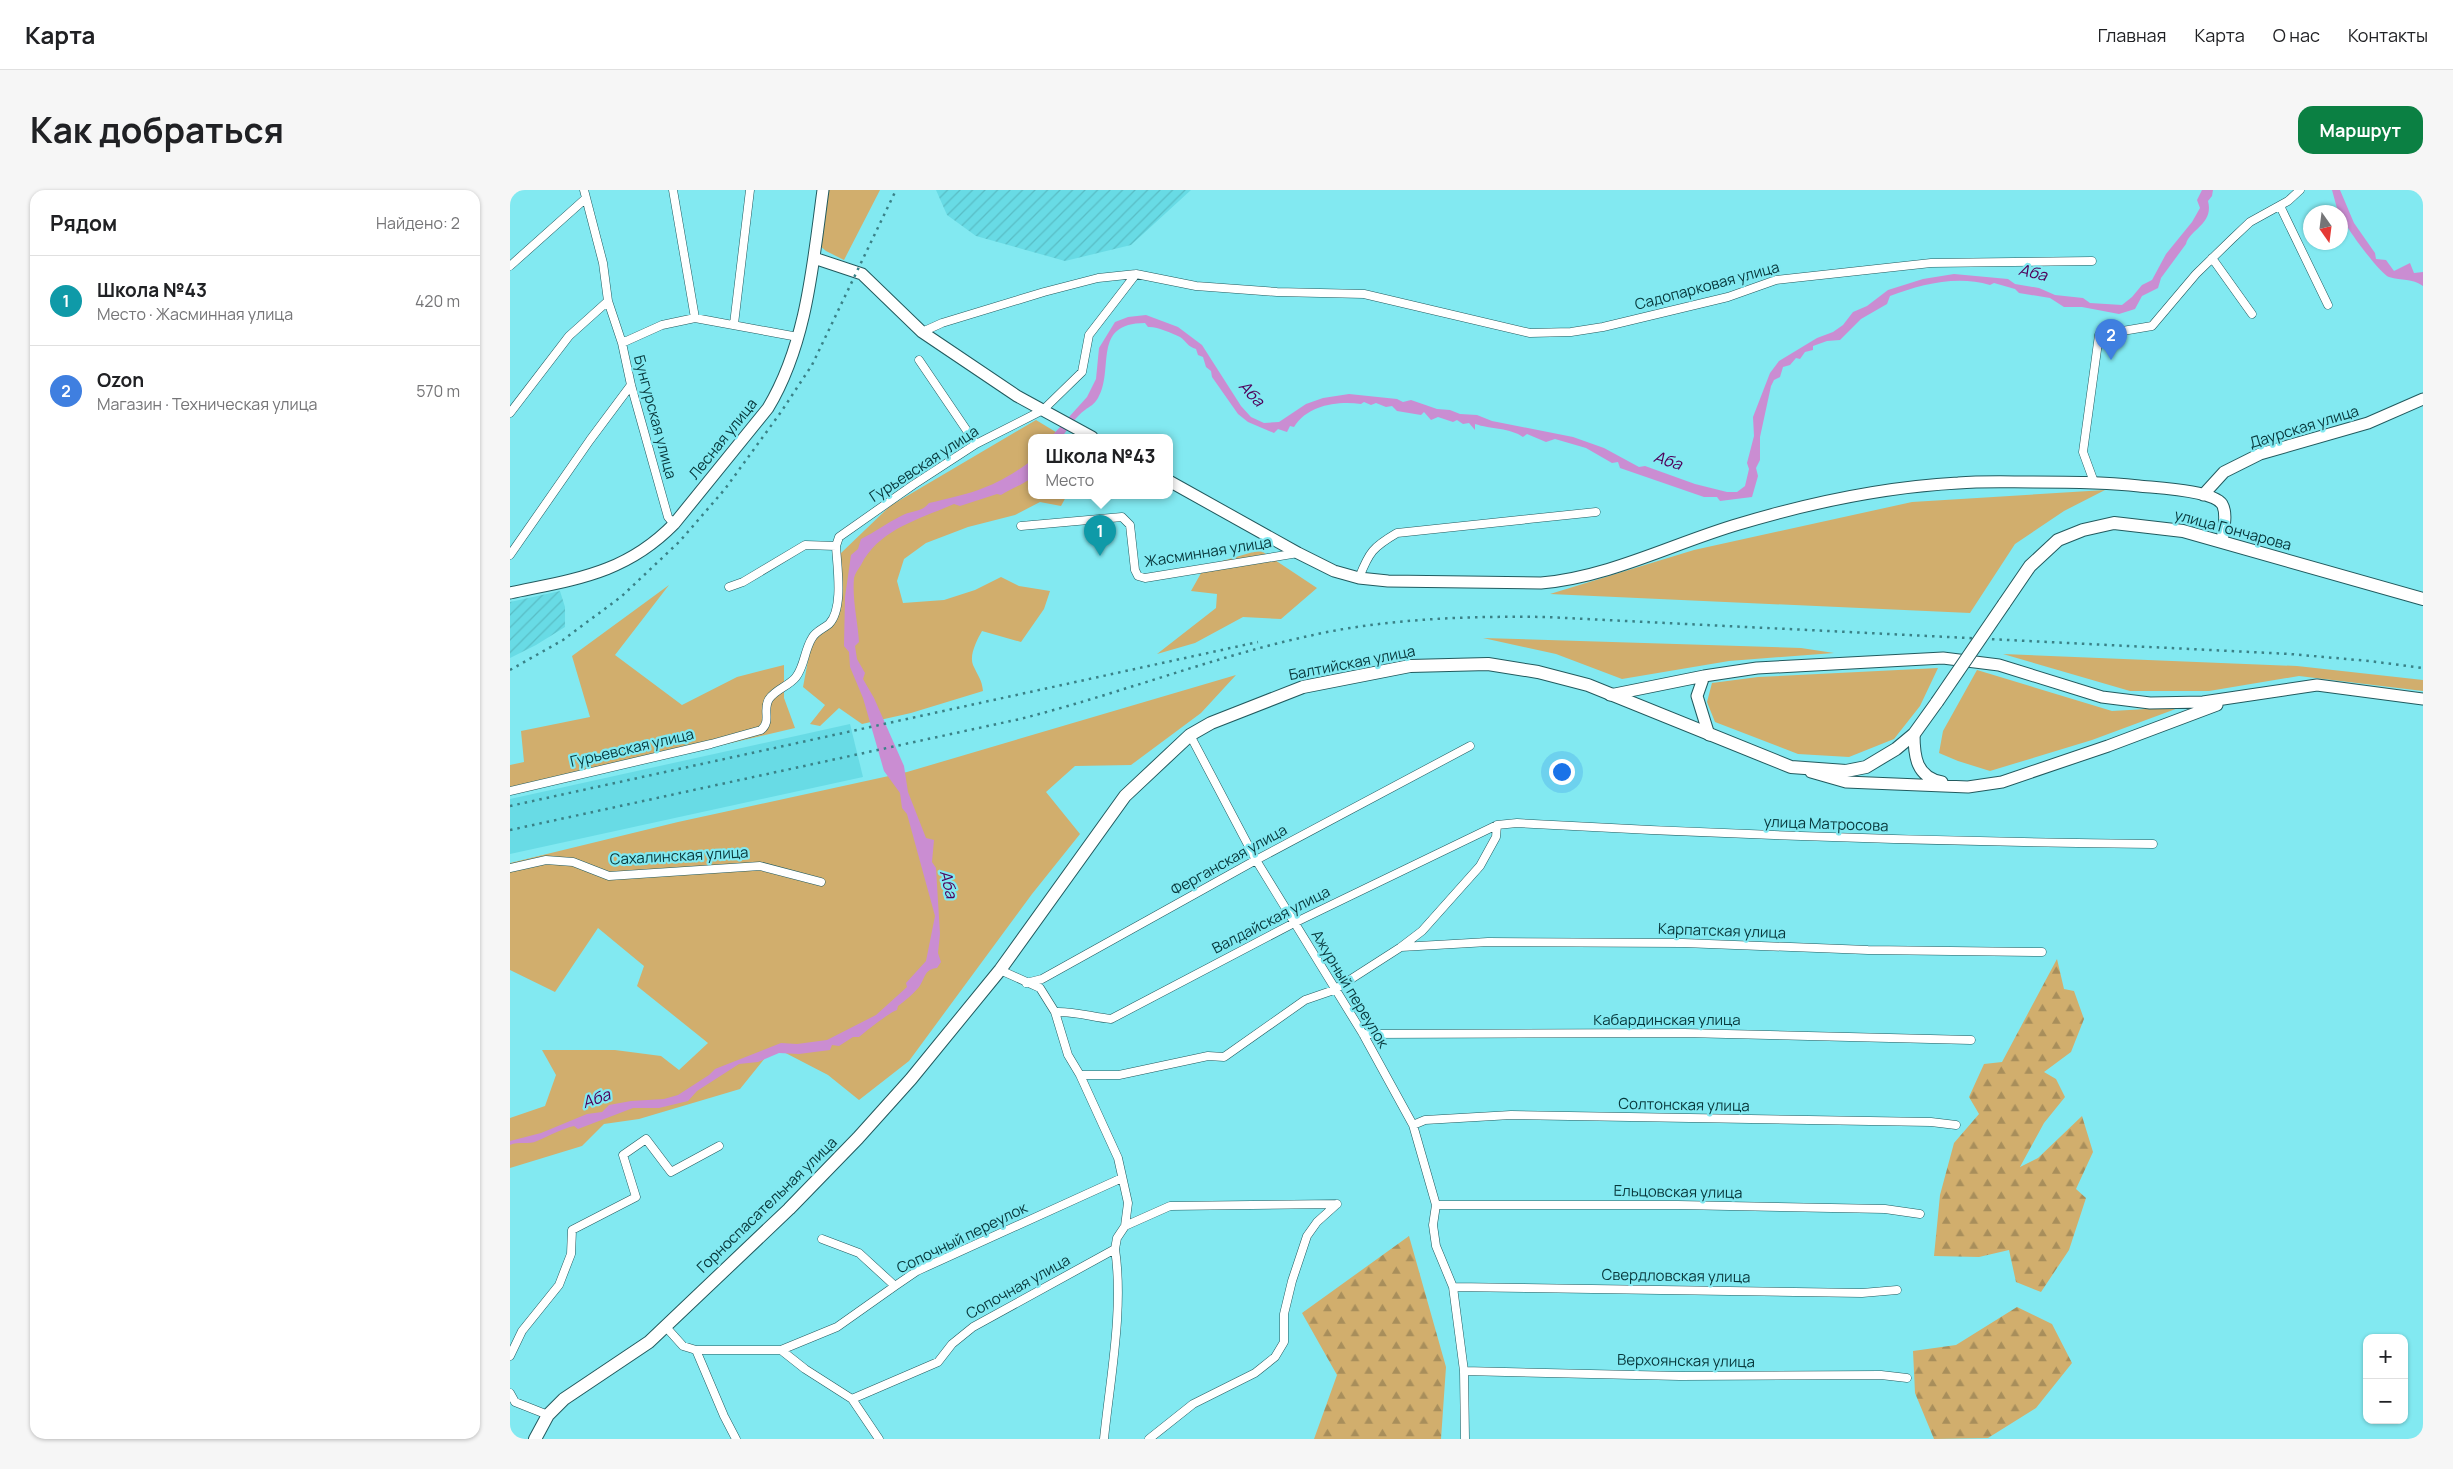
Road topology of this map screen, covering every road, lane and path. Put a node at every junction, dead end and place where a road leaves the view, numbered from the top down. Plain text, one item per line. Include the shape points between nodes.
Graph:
1 (584, 190) edge
2 (672, 190) edge
3 (750, 190) edge
4 (823, 190) edge
5 (2300, 190) edge
6 (585, 199) junction
7 (2280, 206) junction
8 (814, 258) junction
9 (2212, 258) junction
10 (2092, 261) dead end
11 (510, 266) edge
12 (1136, 274) junction
13 (608, 301) junction
14 (2328, 305) dead end
15 (2252, 314) dead end
16 (695, 318) junction
17 (734, 324) junction
18 (922, 332) junction
19 (798, 337) junction
20 (622, 343) junction
21 (919, 360) dead end
22 (631, 385) junction
23 (2423, 399) edge
24 (1047, 412) junction
25 (510, 413) edge
26 (1087, 434) edge
27 (976, 444) junction
28 (2094, 482) junction
29 (1173, 483) edge
30 (2203, 496) junction
31 (1596, 512) dead end
32 (674, 524) junction
33 (1021, 526) dead end
34 (2222, 541) junction
35 (836, 546) junction
36 (1298, 553) junction
37 (510, 555) edge
38 (1359, 578) junction
39 (729, 587) dead end
40 (510, 593) edge
41 (2423, 599) edge
42 (1704, 676) junction
43 (1610, 695) junction
44 (2237, 697) junction
45 (2423, 699) edge
46 (1937, 702) joint
47 (1914, 734) junction
48 (1190, 735) junction
49 (1709, 735) junction
50 (1470, 746) dead end
51 (1792, 767) junction
52 (1968, 787) junction
53 (510, 791) edge
54 (1497, 825) junction
55 (2153, 844) dead end
56 (1256, 860) junction
57 (510, 868) edge
58 (821, 882) dead end
59 (1294, 923) junction
60 (1401, 947) junction
61 (2042, 952) dead end
62 (1000, 970) junction
63 (1026, 982) junction
64 (1334, 990) junction
65 (1055, 1012) junction
66 (1363, 1034) junction
67 (1971, 1040) dead end
68 (1080, 1075) junction
69 (1413, 1125) junction
70 (1956, 1125) dead end
71 (719, 1146) dead end
72 (1122, 1178) junction
73 (1436, 1205) junction
74 (1920, 1214) dead end
75 (1125, 1226) junction
76 (822, 1239) dead end
77 (1115, 1250) junction
78 (895, 1286) junction
79 (1453, 1287) junction
80 (1897, 1290) dead end
81 (665, 1326) junction
82 (696, 1350) junction
83 (781, 1350) junction
84 (510, 1356) edge
85 (1464, 1371) junction
86 (1907, 1378) dead end
87 (510, 1393) edge
88 (852, 1399) junction
89 (548, 1415) junction
90 (535, 1439) edge
91 (736, 1439) edge
92 (879, 1439) edge
93 (1104, 1439) edge
94 (1150, 1439) edge
95 (1465, 1439) edge

1 - 6 street, Бунгурская улица
2 - 16 street
3 - 17 street
4 - 8 main road, Лесная улица
5 - 7 street
6 - 11 street
6 - 13 street, Бунгурская улица via 603,263
7 - 9 street via 2250,222
7 - 14 street
8 - 18 main road via 862,274
8 - 19 main road, Лесная улица
9 - 15 street
9 - 28 street via 2152,326 2099,335 2083,452
10 - 12 street, Садопарковая улица via 1931,263 1776,280 1728,297 1662,313 1571,332 1530,333 1364,294 1196,286
12 - 18 street via 1098,278 1044,292
12 - 24 street, Гурьевская улица via 1089,335 1082,372
13 - 20 street, Бунгурская улица
13 - 25 street via 569,336
16 - 17 street, Бунгурская улица
16 - 20 street, Бунгурская улица via 662,325
17 - 19 street, Бунгурская улица
18 - 24 main road via 1017,396
19 - 32 main road, Лесная улица via 781,387 768,408
20 - 22 street, Бунгурская улица
21 - 27 street
22 - 32 street, Бунгурская улица via 668,517
22 - 37 street
23 - 30 main road, Даурская улица via 2368,423 2260,454 2224,472
24 - 26 main road
24 - 27 street, Гурьевская улица
27 - 35 street, Гурьевская улица via 839,537
28 - 30 main road via 2186,491
28 - 38 main road via 1959,483 1855,496 1739,524 1595,573 1562,581 1388,581
29 - 36 main road
30 - 34 main road via 2216,499 2223,505
31 - 38 street via 1397,533 1376,545
32 - 40 main road, Лесная улица via 634,557 608,570
33 - 36 street, Жасминная улица via 1122,517 1130,525 1135,570 1138,576 1145,578
34 - 41 main road, улица Гончарова
34 - 46 main road, улица Гончарова, bridge via 2183,531 2114,522 2058,540 2030,566
35 - 39 street via 805,545
35 - 53 street, Гурьевская улица via 838,609 829,624 811,639 795,678 768,701 766,726 711,744
36 - 38 main road via 1334,571
42 - 43 main road
42 - 44 main road via 1776,667 1943,658 1999,665 2102,698 2150,703 2203,702
42 - 49 main road via 1697,696
43 - 48 main road, Балтийская улица via 1588,685 1496,665 1410,666 1303,687 1211,723
43 - 49 main road, Балтийская улица
44 - 45 main road via 2317,685
44 - 52 main road via 2029,774
46 - 47 main road, Балтийская улица
47 - 51 main road, Балтийская улица via 1866,767 1827,771
47 - 52 main road via 1918,768 1936,780
48 - 56 street, Ажурный переулок
48 - 62 main road, Балтийская улица via 1125,796
49 - 51 main road, Балтийская улица
50 - 56 street, Ферганская улица
51 - 52 main road via 1846,782
54 - 55 street, улица Матросова via 1517,823 1723,835
54 - 59 street, Валдайская улица
54 - 60 street, Карпатская улица via 1496,837 1480,866 1422,931
56 - 59 street, Ажурный переулок
56 - 63 street, Ферганская улица via 1042,979
57 - 58 street, Сахалинская улица via 546,860 573,862 609,876 760,866
59 - 64 street, Ажурный переулок
59 - 65 street, Валдайская улица via 1111,1018 1088,1017 1072,1011
60 - 61 street, Карпатская улица via 1488,942 1683,943
60 - 64 street, Карпатская улица
62 - 63 street
62 - 81 main road, Горноспасательная улица via 858,1138
63 - 65 street via 1040,988
64 - 66 street, Ажурный переулок
64 - 68 street, Карпатская улица via 1305,1000 1224,1058 1208,1056 1118,1075
65 - 68 street via 1068,1054
66 - 67 street, Кабардинская улица via 1684,1033
66 - 69 street, Ажурный переулок
68 - 72 street via 1118,1158
69 - 70 street, Солтонская улица via 1425,1120 1511,1115
69 - 73 street, Ажурный переулок
71 - 84 street via 671,1172 646,1139 623,1156 636,1197 572,1230 571,1254 559,1284 522,1331
72 - 75 street via 1128,1203
72 - 78 street, Сопочный переулок via 917,1272
73 - 74 street, Ельцовская улица via 1678,1205 1885,1210
73 - 79 street via 1433,1225 1436,1246
75 - 77 street via 1117,1238
75 - 94 street via 1170,1206 1337,1204 1307,1236 1284,1314 1284,1342 1275,1358 1255,1373 1193,1404
76 - 78 street, Сопочный переулок via 860,1253
77 - 88 street, Сопочная улица via 973,1327 952,1344 938,1362
77 - 93 street via 1116,1327
78 - 83 street via 837,1327
79 - 80 street, Свердловская улица via 1862,1293
79 - 85 street
81 - 82 street via 684,1346
81 - 89 main road, Горноспасательная улица via 648,1342 564,1399
82 - 83 street
82 - 91 street
83 - 88 street
85 - 86 street, Верхоянская улица via 1680,1376 1881,1375
85 - 95 street
87 - 89 street via 515,1402
88 - 92 street
89 - 90 main road, Горноспасательная улица

